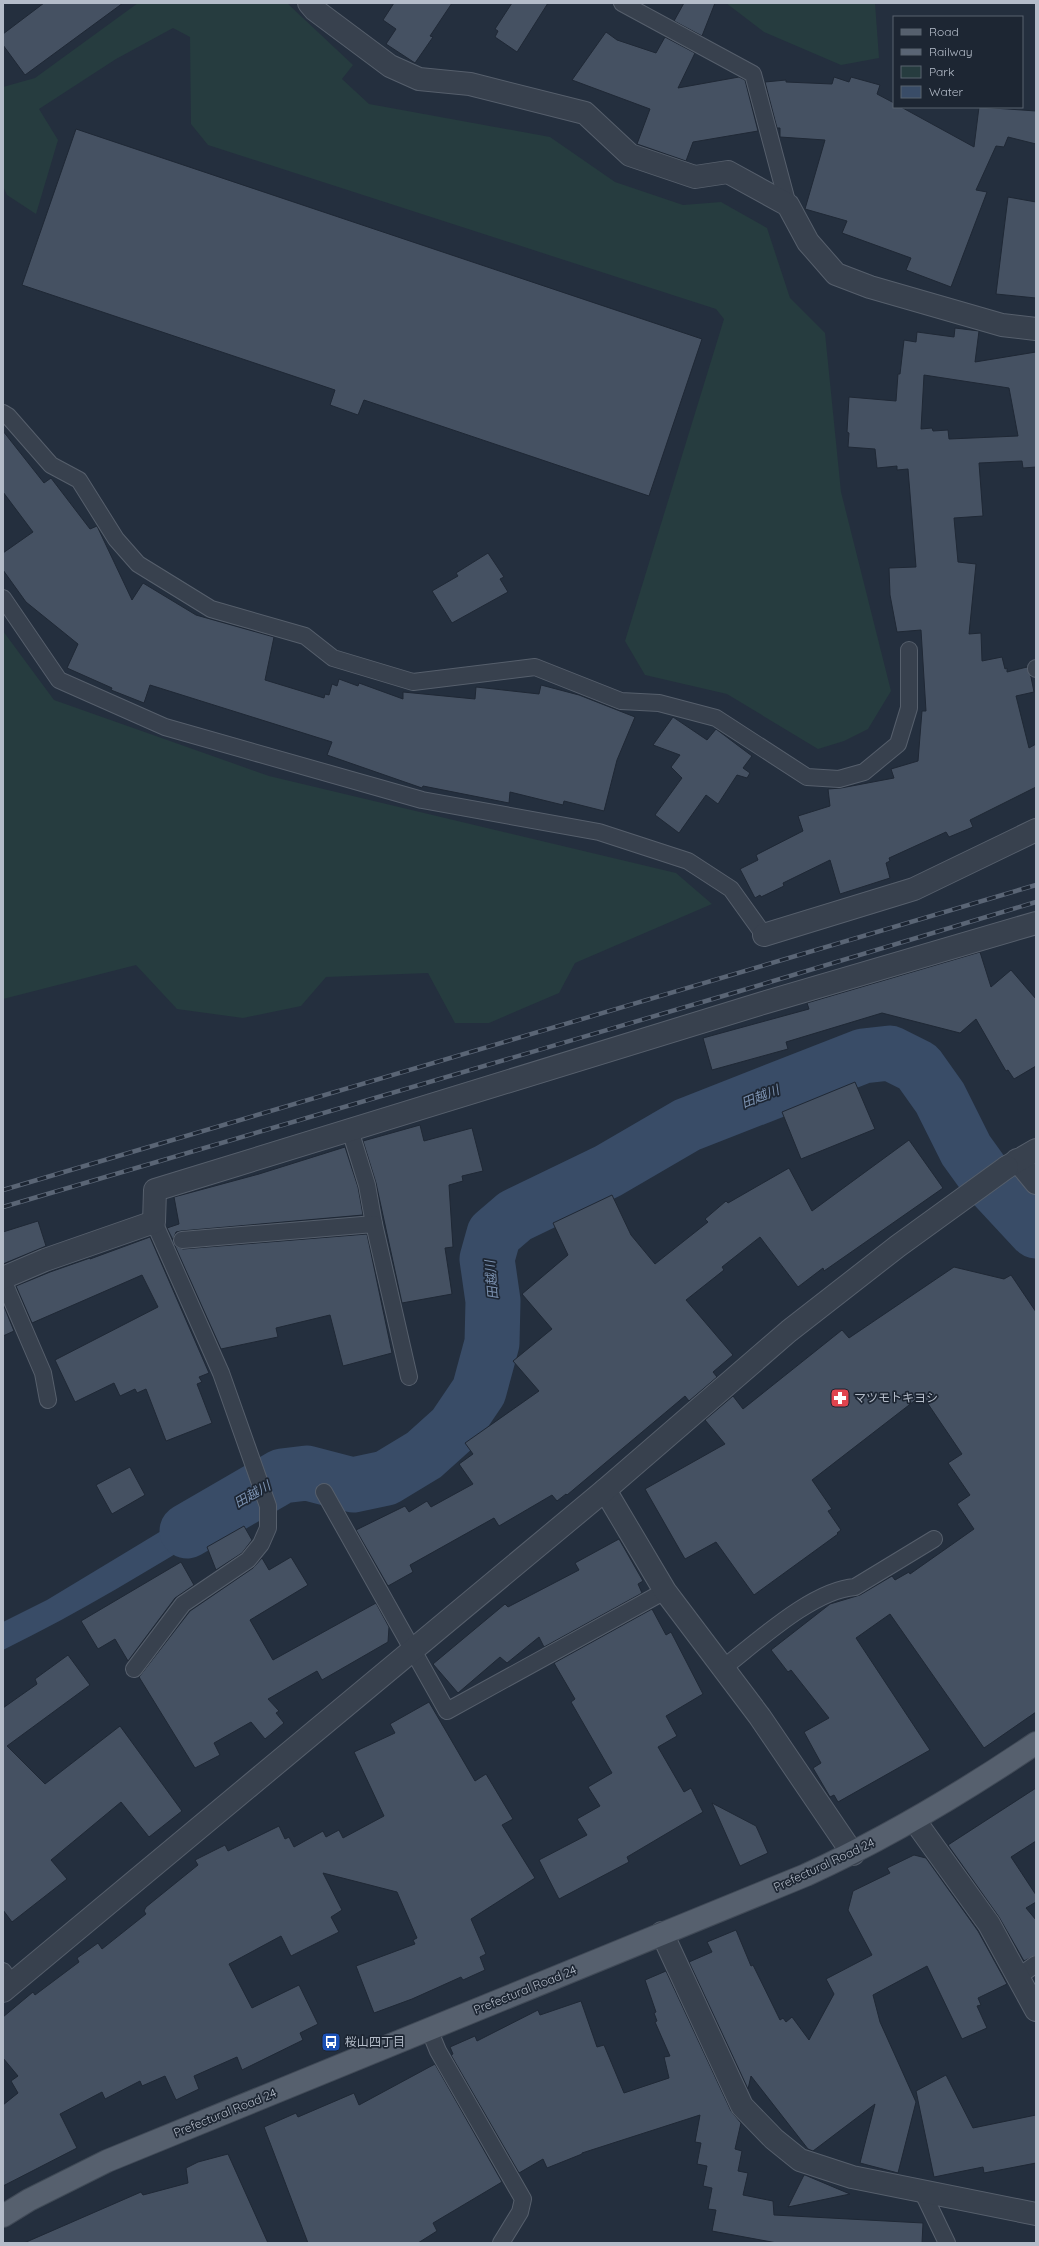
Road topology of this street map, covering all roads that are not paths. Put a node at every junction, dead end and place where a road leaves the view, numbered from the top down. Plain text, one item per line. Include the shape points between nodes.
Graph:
1 (309, 3) edge
2 (622, 3) edge
3 (788, 205) junction
4 (1036, 329) edge
5 (3, 413) edge
6 (3, 598) edge
7 (909, 650) dead end
8 (1036, 830) edge
9 (1036, 923) edge
10 (764, 935) joint
11 (350, 1130) junction
12 (1036, 1150) edge
13 (1012, 1163) junction
14 (1036, 1183) edge
15 (154, 1222) junction
16 (374, 1224) junction
17 (182, 1240) dead end
18 (3, 1279) edge
19 (409, 1377) dead end
20 (48, 1400) dead end
21 (605, 1490) junction
22 (324, 1492) dead end
23 (934, 1539) dead end
24 (664, 1591) junction
25 (413, 1648) junction
26 (134, 1669) dead end
27 (722, 1669) junction
28 (1036, 1743) edge
29 (915, 1821) junction
30 (853, 1854) junction
31 (662, 1933) junction
32 (1036, 1964) edge
33 (1018, 1977) junction
34 (6, 1982) edge
35 (1036, 2010) edge
36 (429, 2029) junction
37 (922, 2190) junction
38 (1036, 2214) edge
39 (3, 2216) edge
40 (501, 2243) edge
41 (946, 2243) edge

1 - 3 street via 390,66 418,79 470,84 585,113 630,155 696,177 728,172
2 - 3 lane via 754,74
3 - 4 street via 808,242 836,274 870,287 992,322
5 - 7 lane via 52,465 79,480 116,539 138,564 211,609 305,636 333,658 413,682 535,667 621,701 659,703 716,718 807,777 839,779 864,772 898,744 910,708
6 - 10 lane via 59,680 165,727 422,800 599,832 688,861 731,889
8 - 10 street via 914,889
9 - 11 street
11 - 15 street via 155,1190
11 - 16 lane via 367,1185
12 - 13 street
13 - 14 street
13 - 21 street via 898,1246 789,1331
15 - 18 street via 45,1260
15 - 26 lane via 220,1373 266,1501 268,1528 248,1560 183,1604
16 - 17 lane
16 - 19 lane
18 - 20 lane via 43,1373
21 - 24 street
21 - 25 street
22 - 25 lane
23 - 27 lane via 855,1587 842,1588 796,1612
24 - 25 lane via 447,1711
24 - 27 street
25 - 34 street
27 - 30 street via 760,1718
28 - 29 main road, Prefectural Road 24
29 - 30 main road, Prefectural Road 24
29 - 33 street via 989,1924
30 - 31 main road, Prefectural Road 24
31 - 36 main road, Prefectural Road 24
31 - 37 street via 742,2106 774,2139 800,2160 852,2176
32 - 33 lane
33 - 35 street
36 - 39 main road, Prefectural Road 24 via 107,2161
36 - 40 lane via 438,2051 522,2199 520,2212
37 - 38 street
37 - 41 lane

